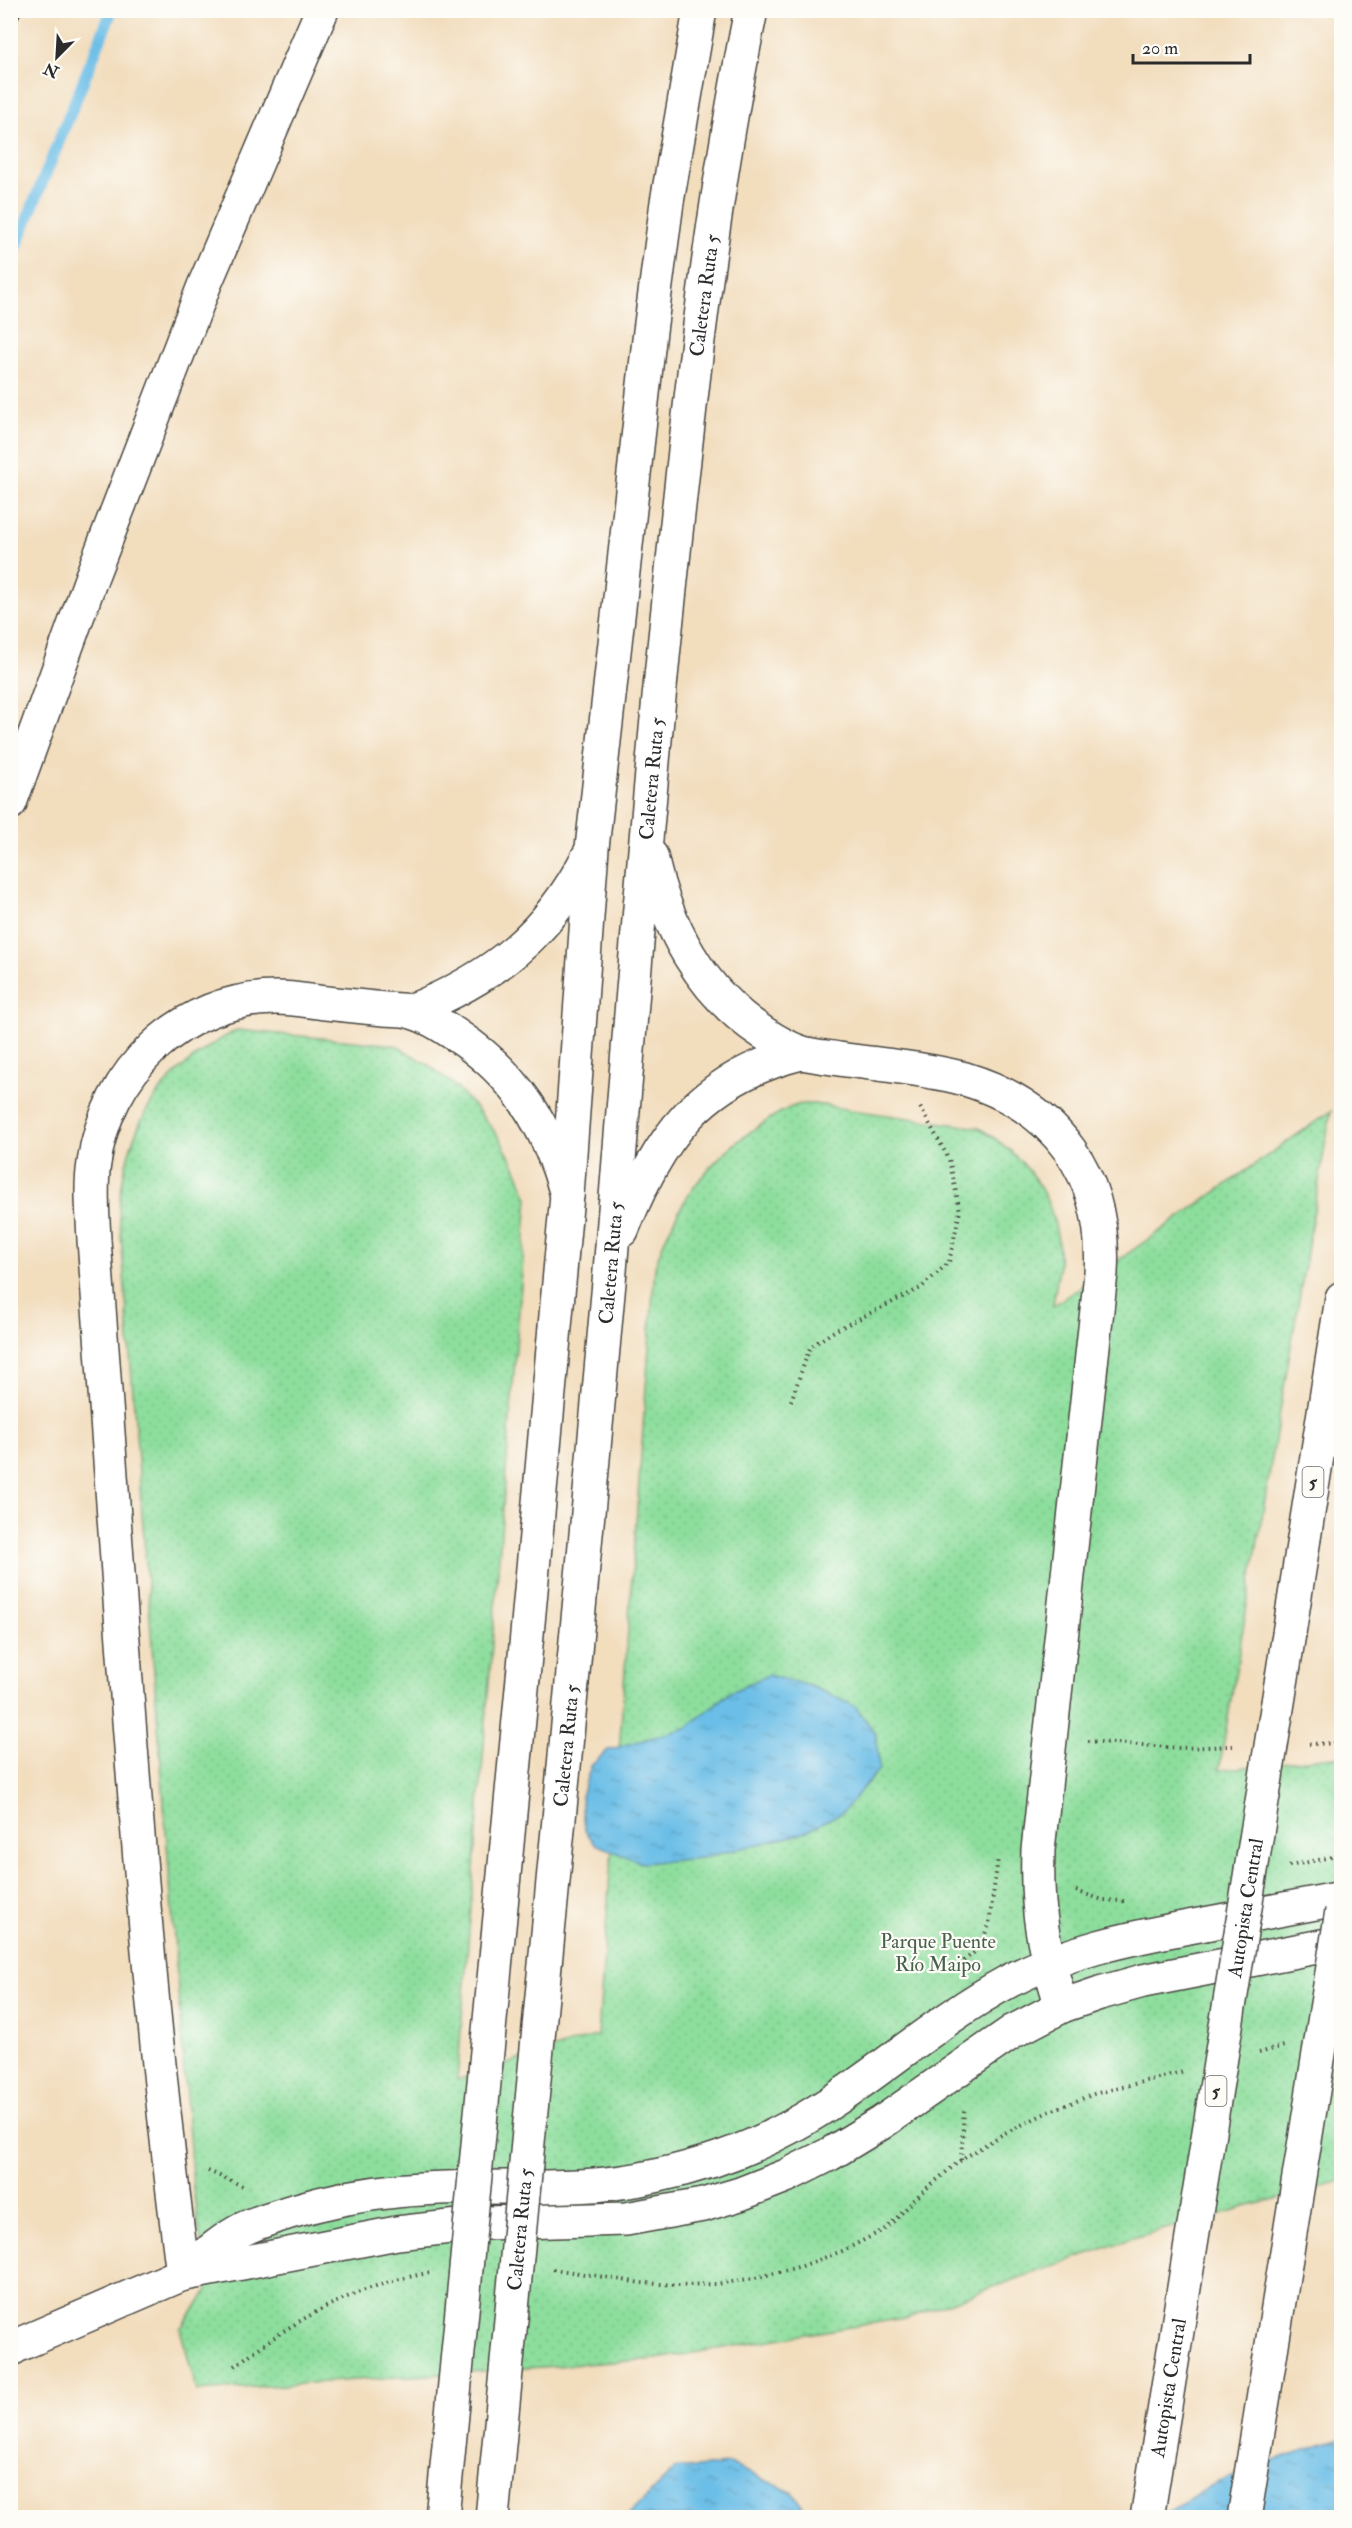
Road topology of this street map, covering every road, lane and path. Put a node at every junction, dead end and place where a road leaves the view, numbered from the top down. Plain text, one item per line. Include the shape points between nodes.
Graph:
1 (322, 10) edge
2 (700, 10) edge
3 (751, 10) edge
4 (10, 803) edge
5 (646, 828) junction
6 (592, 848) junction
7 (411, 1011) junction
8 (801, 1053) junction
9 (918, 1071) junction
10 (567, 1195) junction
11 (610, 1275) junction
12 (1341, 1298) edge
13 (791, 1401) dead end
14 (1049, 1737) junction
15 (1341, 1743) edge
16 (1307, 1744) dead end
17 (1238, 1746) dead end
18 (1038, 1850) junction
19 (1341, 1855) edge
20 (1286, 1866) dead end
21 (1073, 1887) dead end
22 (1341, 1898) edge
23 (1133, 1899) dead end
24 (1341, 1911) edge
25 (1341, 1942) edge
26 (1048, 1963) junction
27 (954, 1969) dead end
28 (1062, 2006) junction
29 (170, 2173) junction
30 (255, 2186) dead end
31 (183, 2274) junction
32 (10, 2350) edge
33 (442, 2517) edge
34 (492, 2517) edge
35 (1147, 2517) edge
36 (1244, 2517) edge

1 - 4 main road via 204,286
2 - 6 main road via 650,331
3 - 5 main road, Caletera Ruta 5 via 701,314
5 - 8 main road via 657,880 672,921 705,982 749,1023
5 - 11 main road, Caletera Ruta 5
6 - 7 main road via 560,904 515,952 448,996
6 - 10 main road
7 - 10 main road via 473,1046 512,1083 543,1127
7 - 29 main road via 276,998 222,1007 196,1017 174,1029 136,1062 109,1106 98,1140 93,1175 94,1240 138,1829
8 - 9 main road
8 - 11 main road via 749,1070 698,1103 673,1134 634,1201
9 - 13 path via 917,1101 949,1159 960,1210 949,1262 921,1288 810,1347
9 - 14 main road via 963,1079 1011,1098 1034,1113 1055,1131 1087,1176 1101,1224 1101,1273
10 - 33 main road, bridge
11 - 34 main road, Caletera Ruta 5, bridge
12 - 35 main road, Autopista Central / 5, bridge
14 - 17 path via 1180,1748
14 - 18 main road
15 - 16 path
18 - 26 main road via 1040,1920
18 - 27 path via 1000,1844 989,1925 978,1949
19 - 20 path
21 - 23 path via 1077,1893 1103,1900
22 - 26 main road via 1141,1936
24 - 36 main road, bridge
25 - 28 main road via 1143,1981
26 - 28 main road
26 - 31 main road via 977,1999 837,2097 792,2126 743,2150 653,2177 586,2187 425,2188 348,2197 245,2228 218,2244
28 - 31 main road via 1012,2032 830,2154 740,2194 626,2219 486,2223 397,2233
29 - 30 path via 208,2170 245,2187
29 - 31 main road
31 - 32 main road

